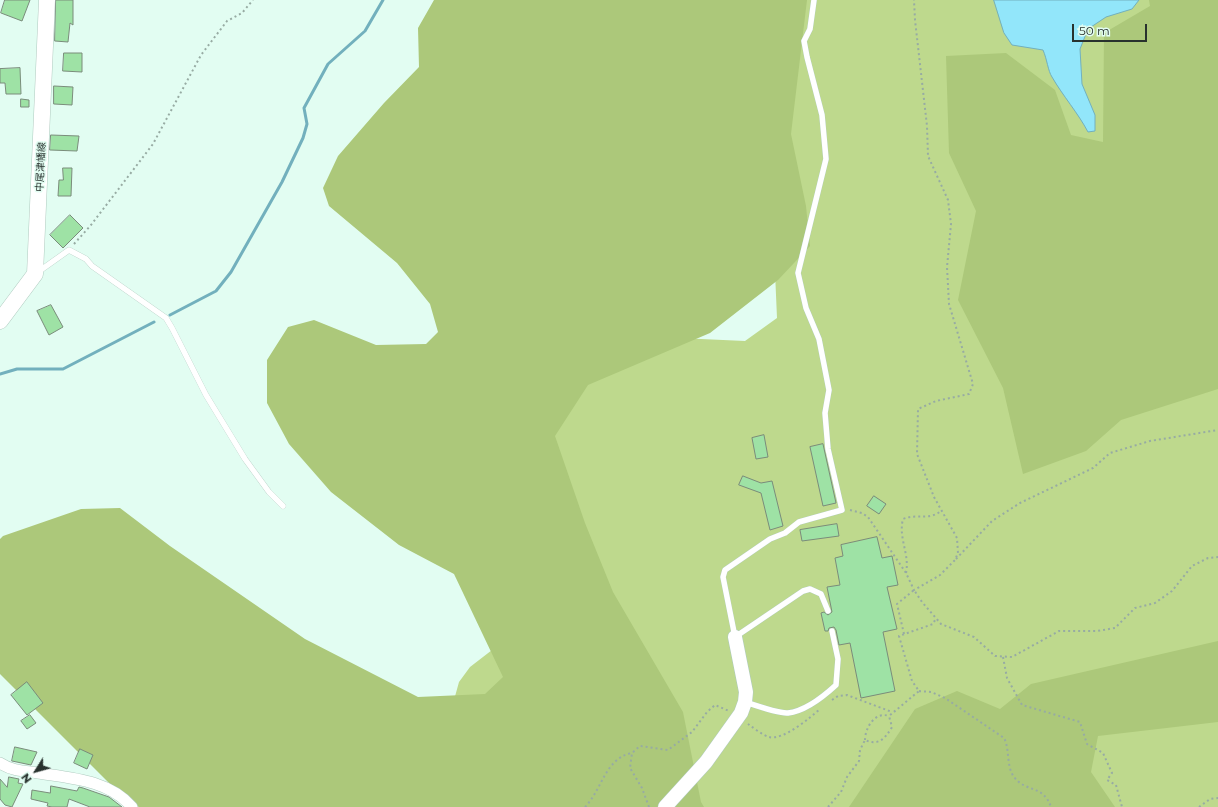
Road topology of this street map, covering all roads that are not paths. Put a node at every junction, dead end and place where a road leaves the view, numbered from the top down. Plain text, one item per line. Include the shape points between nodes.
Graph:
1 (47, 0) edge
2 (814, 0) edge
3 (35, 274) junction
4 (0, 321) edge
5 (283, 506) dead end
6 (828, 611) dead end
7 (832, 631) dead end
8 (735, 637) junction
9 (745, 702) junction
10 (0, 763) edge
11 (132, 807) edge
12 (665, 807) edge

1 - 3 main road, 中尾津幡線
2 - 8 lane via 810,28 804,41 822,115 826,159 798,273 806,308 819,340 829,390 825,413 828,449 842,510 799,522 725,570 723,577
3 - 4 main road
3 - 5 lane via 69,250 166,318 206,395 245,459 269,492
6 - 8 lane via 821,594 810,589 803,591
7 - 9 lane via 838,659 836,685 829,691 810,706 787,714
8 - 9 street via 746,692
9 - 12 street via 741,713 706,762
10 - 11 street via 10,770 74,778 92,783 112,790

